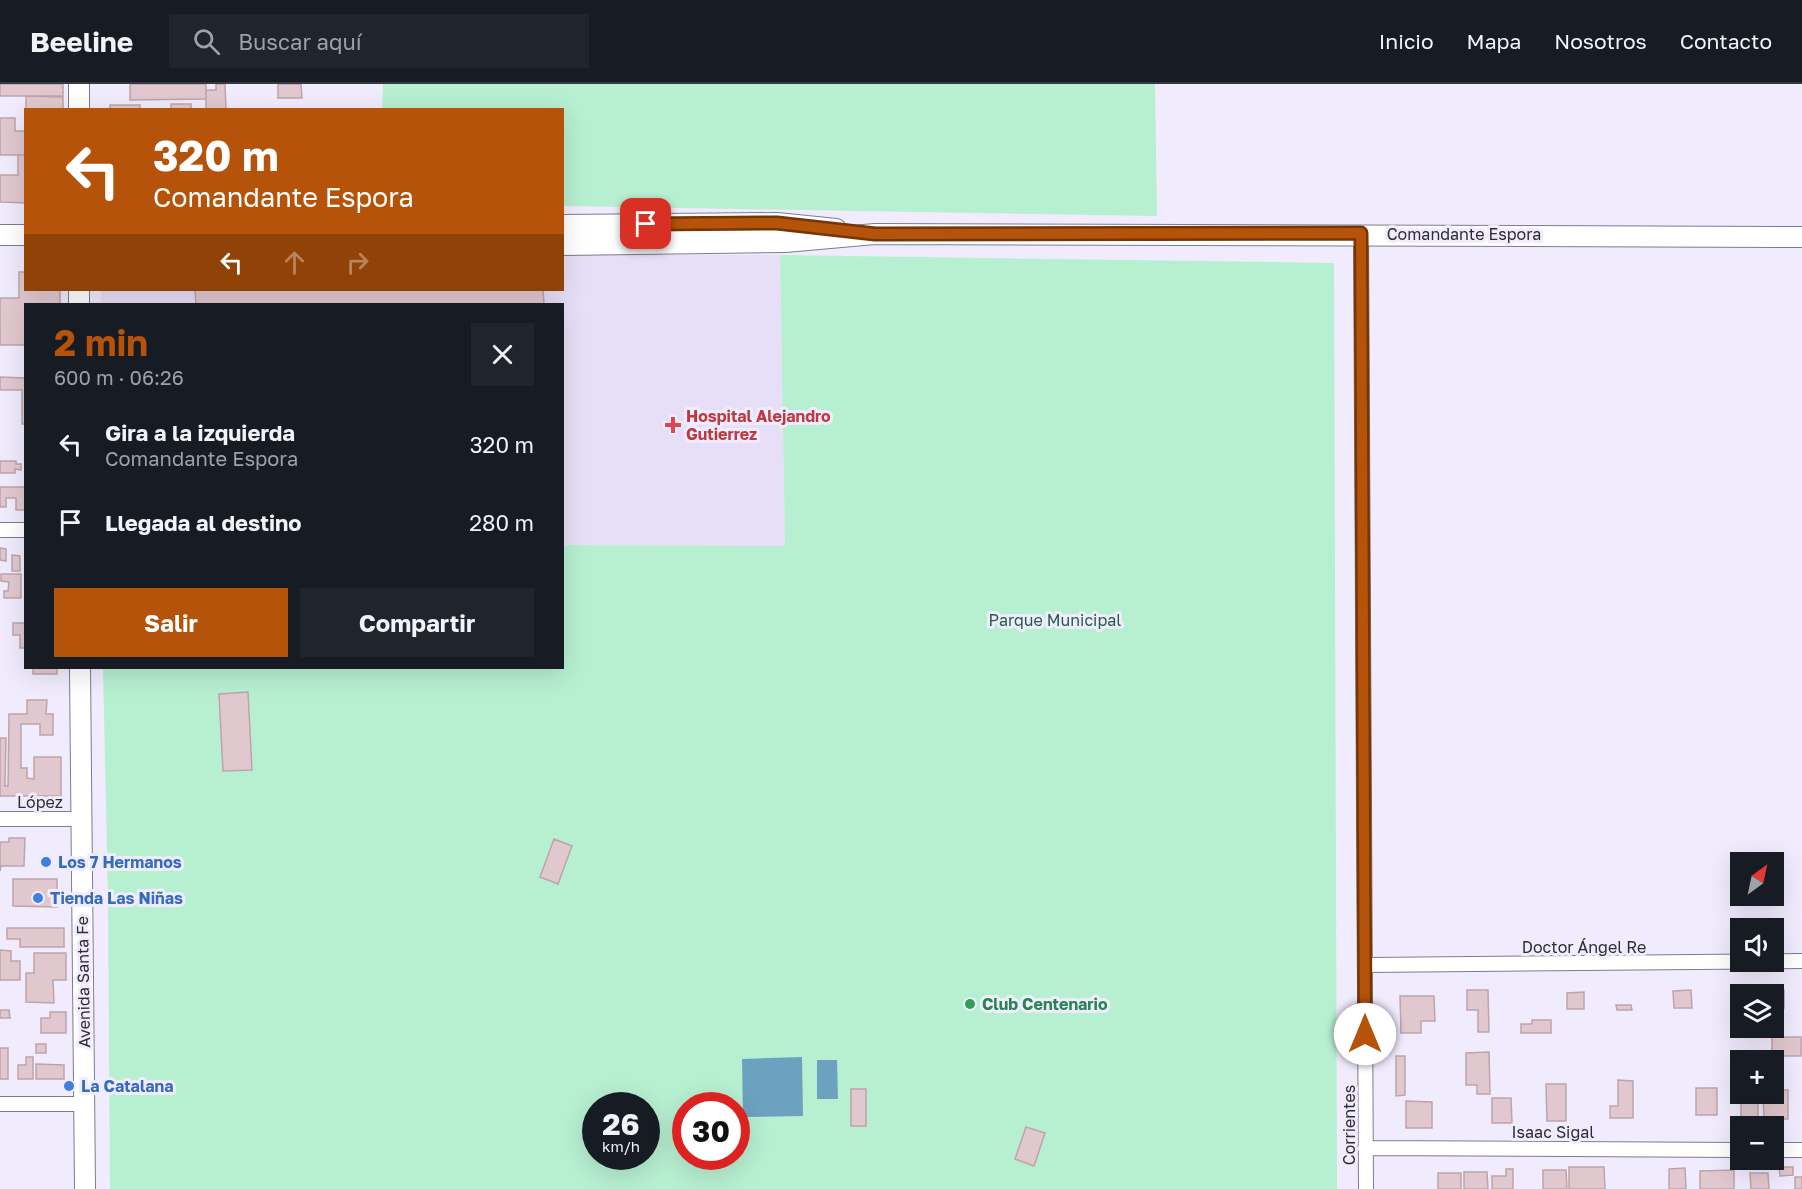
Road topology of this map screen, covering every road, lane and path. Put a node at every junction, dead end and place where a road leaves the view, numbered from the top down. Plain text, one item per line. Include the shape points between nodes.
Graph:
1 (79, 84) edge
2 (79, 108) edge
3 (564, 225) edge
4 (1361, 233) junction
5 (875, 234) junction
6 (0, 235) edge
7 (24, 235) edge
8 (1802, 237) edge
9 (564, 245) edge
10 (0, 530) edge
11 (24, 530) edge
12 (80, 669) edge
13 (0, 819) edge
14 (81, 819) junction
15 (1802, 962) edge
16 (1366, 965) junction
17 (0, 1104) edge
18 (86, 1104) junction
19 (1365, 1148) junction
20 (1730, 1150) edge
21 (1784, 1150) edge
22 (1802, 1150) edge
23 (85, 1189) edge
24 (1366, 1189) edge

1 - 2 street
3 - 5 street, Comandante Espora via 777,223
4 - 5 street, Comandante Espora
4 - 8 street, Comandante Espora
4 - 16 street, Corrientes
5 - 9 street, Comandante Espora via 785,242
6 - 7 street
10 - 11 street
12 - 14 street, Avenida Santa Fe
13 - 14 street, López
14 - 18 street, Avenida Santa Fe
15 - 16 street, Doctor Ángel Re
16 - 19 street, Corrientes
17 - 18 street
18 - 23 street, Avenida Santa Fe
19 - 20 street, Isaac Sigal
19 - 24 street, Corrientes
21 - 22 street

